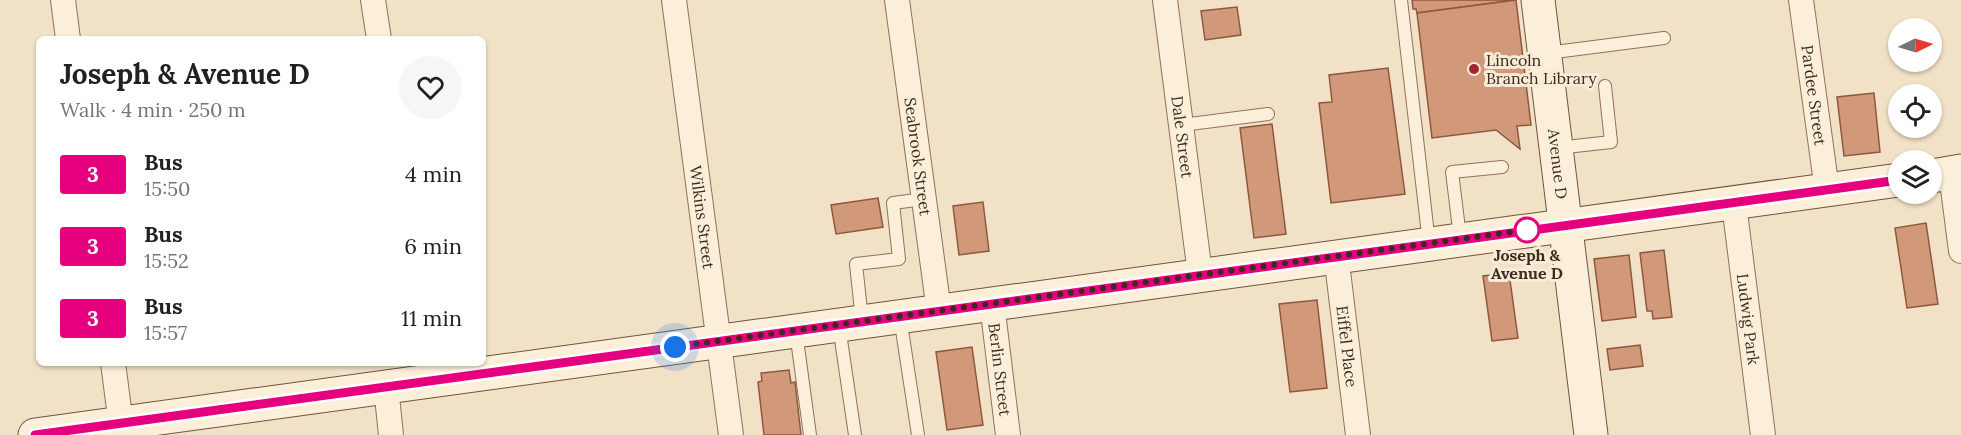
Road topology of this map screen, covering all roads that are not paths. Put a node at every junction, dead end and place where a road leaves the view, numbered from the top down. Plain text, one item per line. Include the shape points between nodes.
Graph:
1 (63, 0) edge
2 (374, 0) edge
3 (674, 0) edge
4 (897, 0) edge
5 (1165, 0) edge
6 (1401, 0) edge
7 (1538, 0) edge
8 (1801, 0) edge
9 (68, 36) edge
10 (379, 36) edge
11 (1664, 38) dead end
12 (1545, 53) junction
13 (1605, 86) dead end
14 (1268, 114) dead end
15 (1182, 125) junction
16 (1556, 149) junction
17 (1502, 167) dead end
18 (1948, 173) edge
19 (1888, 182) edge
20 (1827, 190) junction
21 (924, 199) junction
22 (1734, 204) junction
23 (1566, 224) junction
24 (1444, 241) junction
25 (1961, 251) edge
26 (1336, 255) junction
27 (1200, 274) junction
28 (992, 304) junction
29 (939, 311) junction
30 (900, 316) junction
31 (851, 323) junction
32 (796, 330) junction
33 (720, 341) junction
34 (113, 366) edge
35 (482, 366) edge
36 (486, 366) edge
37 (425, 372) edge
38 (386, 387) junction
39 (121, 424) junction
40 (35, 435) edge
41 (391, 435) edge
42 (731, 435) edge
43 (810, 435) edge
44 (855, 435) edge
45 (918, 435) edge
46 (1008, 435) edge
47 (1358, 435) edge
48 (1591, 435) edge
49 (1763, 435) edge

1 - 9 street
2 - 10 street
3 - 33 street, Wilkins Street
4 - 21 street, Seabrook Street
5 - 15 street, Dale Street
6 - 24 lane
7 - 12 main road, Avenue D
8 - 20 street, Pardee Street
11 - 12 lane
12 - 16 main road, Avenue D
13 - 16 lane via 1611,141
14 - 15 lane
15 - 27 street, Dale Street
16 - 23 main road, Avenue D
17 - 24 lane via 1452,172
18 - 25 street
19 - 20 main road
20 - 22 main road
21 - 29 street, Seabrook Street
21 - 31 lane via 893,203 899,259 856,264
22 - 23 main road
22 - 49 street, Ludwig Park
23 - 24 main road
23 - 48 main road, Avenue D
24 - 26 main road
26 - 27 main road
26 - 47 street, Eiffel Place
27 - 28 main road
28 - 29 main road
28 - 46 street, Berlin Street
29 - 30 main road
30 - 31 main road
30 - 45 lane
31 - 32 main road
31 - 44 lane
32 - 33 main road
32 - 43 lane
33 - 36 main road
33 - 42 street, Wilkins Street
34 - 39 street
35 - 37 main road
37 - 38 main road
38 - 39 main road
38 - 41 street
39 - 40 main road

